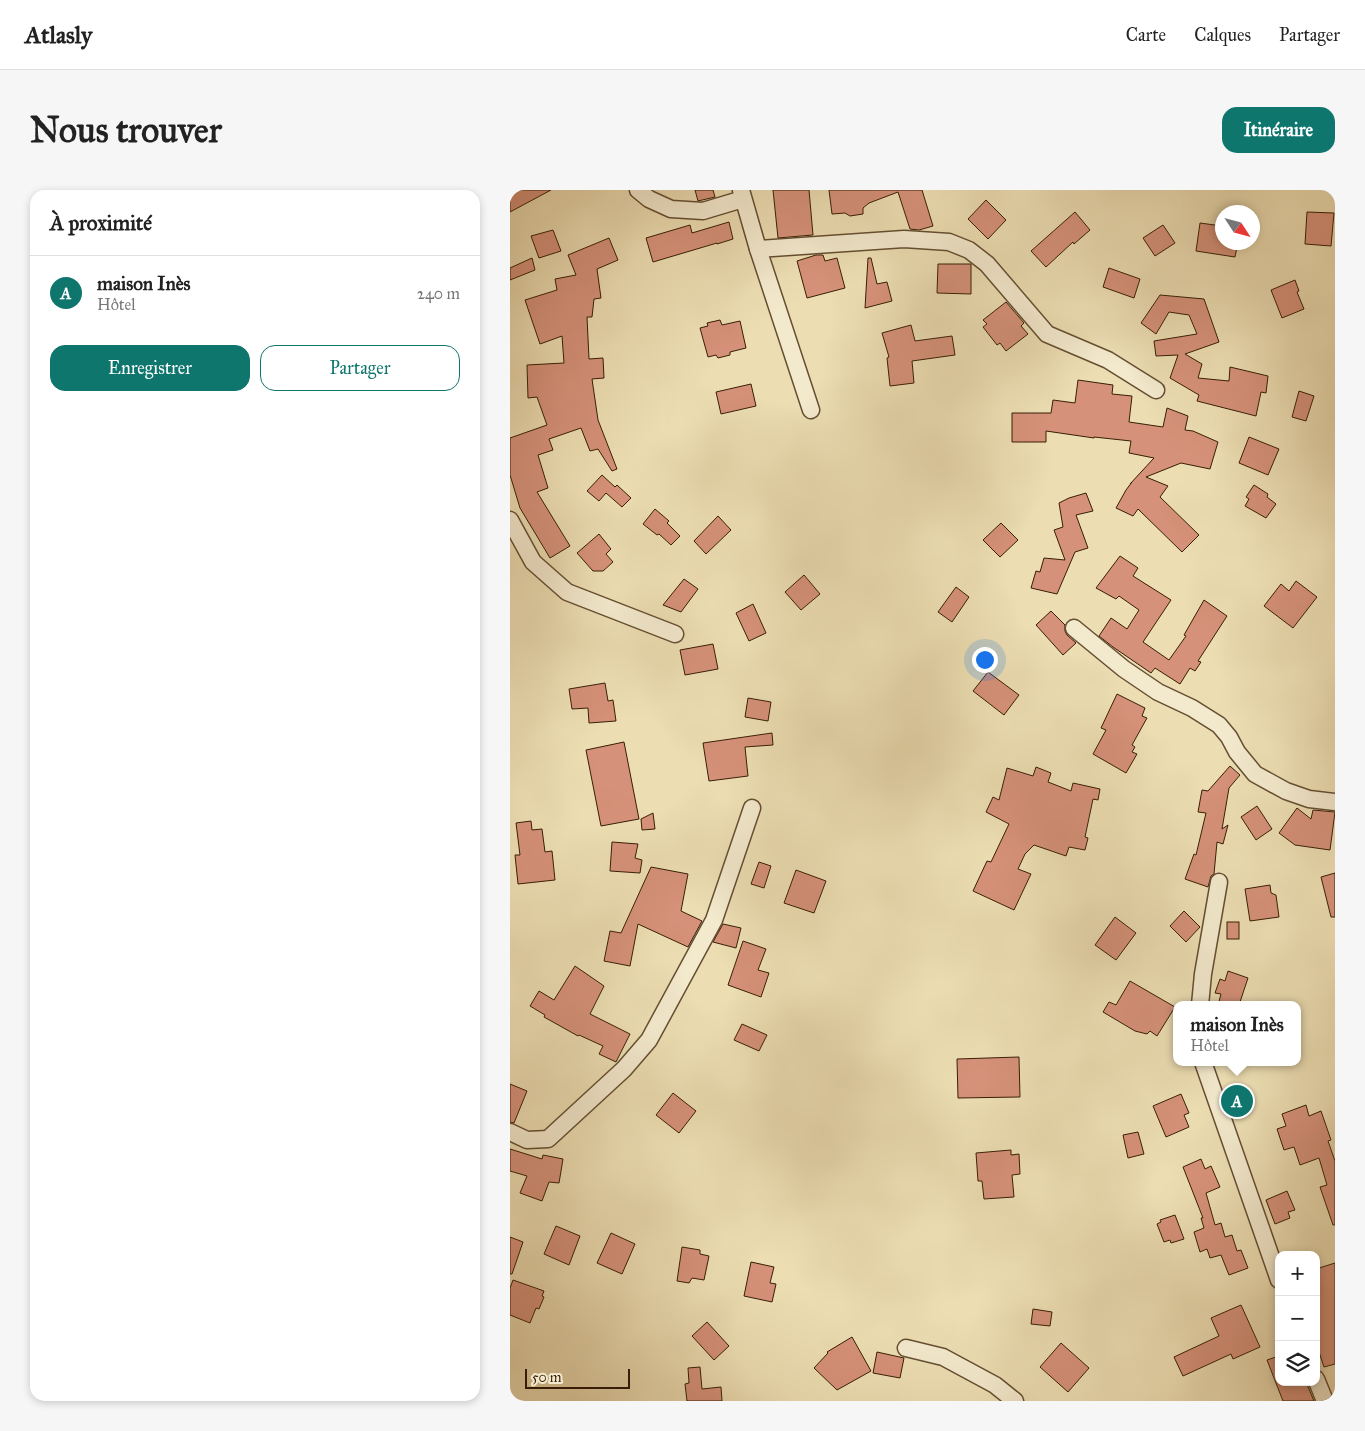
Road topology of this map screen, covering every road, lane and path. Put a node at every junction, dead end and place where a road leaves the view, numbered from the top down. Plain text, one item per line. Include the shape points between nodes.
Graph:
1 (638, 190) edge
2 (742, 194) edge
3 (758, 250) junction
4 (1156, 390) dead end
5 (811, 410) dead end
6 (510, 520) edge
7 (1074, 628) dead end
8 (675, 634) dead end
9 (1335, 802) edge
10 (752, 808) dead end
11 (1219, 882) dead end
12 (1200, 1001) edge
13 (1204, 1066) edge
14 (510, 1132) edge
15 (1275, 1269) edge
16 (906, 1348) dead end
17 (1319, 1386) edge
18 (1015, 1401) edge
19 (1324, 1401) edge

1 - 2 street via 671,209 704,211
2 - 3 street
3 - 4 street via 904,239 949,242 969,250 987,264 1047,334 1108,360
3 - 5 street
6 - 8 street via 533,562 567,592
7 - 9 street via 1158,692 1219,725 1255,774 1309,799
10 - 14 street via 714,920 649,1040 624,1069 548,1139 527,1140
11 - 12 street
13 - 15 street
16 - 18 street via 943,1356 995,1385
17 - 19 street

